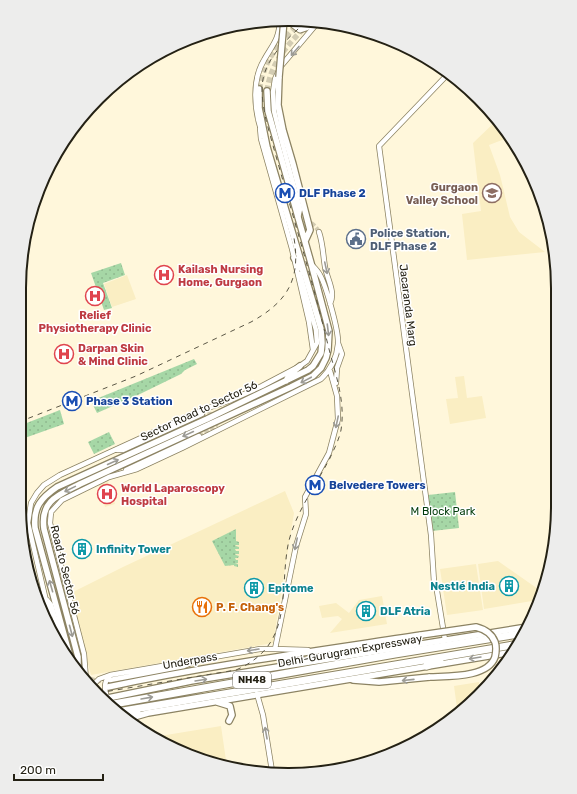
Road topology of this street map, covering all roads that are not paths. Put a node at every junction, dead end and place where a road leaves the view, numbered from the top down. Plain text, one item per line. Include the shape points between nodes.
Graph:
1 (283, 26) edge
2 (297, 26) edge
3 (279, 27) edge
4 (306, 27) edge
5 (314, 27) edge
6 (445, 78) edge
7 (259, 89) tunnel mouth
8 (267, 91) tunnel mouth
9 (260, 128) junction
10 (267, 147) junction
11 (277, 181) junction
12 (275, 188) junction
13 (298, 219) junction
14 (319, 232) tunnel mouth
15 (305, 242) junction
16 (294, 258) junction
17 (311, 263) junction
18 (303, 274) junction
19 (330, 304) junction
20 (338, 343) junction
21 (313, 350) junction
22 (300, 366) junction
23 (330, 371) junction
24 (286, 381) junction
25 (336, 389) junction
26 (202, 414) dead end
27 (199, 436) tunnel mouth
28 (115, 450) junction
29 (110, 477) junction
30 (32, 514) junction
31 (45, 597) junction
32 (50, 614) edge
33 (521, 628) edge
34 (444, 629) junction
35 (517, 634) edge
36 (60, 635) edge
37 (445, 640) junction
38 (511, 645) edge
39 (67, 647) edge
40 (330, 648) junction
41 (275, 649) junction
42 (315, 650) junction
43 (385, 650) junction
44 (505, 653) edge
45 (395, 654) junction
46 (448, 656) junction
47 (275, 657) junction
48 (78, 662) edge
49 (314, 662) junction
50 (427, 666) junction
51 (85, 672) edge
52 (110, 678) junction
53 (346, 679) junction
54 (95, 683) edge
55 (108, 687) tunnel mouth
56 (105, 693) edge
57 (258, 694) junction
58 (111, 699) edge
59 (111, 699) edge
60 (215, 701) junction
61 (125, 711) edge
62 (148, 713) junction
63 (130, 714) edge
64 (133, 717) edge
65 (229, 721) dead end
66 (271, 767) edge

1 - 15 main road, bridge via 278,105 310,230
2 - 4 highway via 300,29
3 - 9 street via 278,35 259,69 256,84 256,111
5 -> 13 street via 281,66 273,92 274,110 300,209
6 - 34 street, Jacaranda Marg via 378,146 431,535 433,566
7 - 10 main road, Sector Road to Sector 56 via 259,108
8 - 13 main road via 268,111
9 - 10 street
9 - 12 street
10 - 11 main road, Sector Road to Sector 56
11 - 12 main road
11 - 18 main road, Sector Road to Sector 56
12 - 16 street
13 - 15 main road
14 -> 19 street via 332,290
15 - 17 main road
16 - 18 main road
16 - 21 street
17 - 19 street via 321,276
17 -> 48 main road, Road to Sector 56 via 329,331 326,358 313,376 62,493 49,503 44,515 44,529
18 - 21 street via 316,330 317,343
18 - 24 main road, Sector Road to Sector 56 via 321,329 321,353 313,366
19 - 20 street via 337,328
20 - 23 street
20 - 25 street via 342,354 337,368
21 - 22 street via 307,361
22 - 24 main road
22 - 28 street via 262,386
23 - 25 street
23 - 29 street via 314,384 143,466
30 -> 24 main road, Sector Road to Sector 56 via 40,501 57,487
25 -> 41 street via 338,419 329,453 305,497 306,514 296,546
26 - 28 street via 123,450
27 - 29 street
28 - 30 street via 44,485 31,503
29 - 51 street via 62,500 51,512 50,517 84,654
30 - 31 street via 28,523
39 -> 30 main road
31 - 32 street
31 - 36 street via 51,605
33 - 37 main road
34 - 37 street, Jacaranda Marg
34 - 40 street
35 - 45 highway, Delhi-Gurugram Expressway / NH48
37 - 43 main road
38 - 46 highway, Delhi-Gurugram Expressway / NH48
40 - 42 main road, Underpass
40 -> 53 main road, Underpass, bridge via 476,627 490,634 495,642 497,652 493,663 485,670 386,682
41 - 42 street
41 -> 52 street via 260,649 155,666
42 - 47 main road, Underpass
43 - 45 highway
43 - 49 main road
44 -> 50 main road
58 -> 45 highway, Delhi-Gurugram Expressway / NH48
46 - 50 highway
46 - 61 highway, Delhi-Gurugram Expressway / NH48
47 - 49 main road
47 - 55 main road, Underpass
59 -> 49 main road via 191,682
50 - 53 main road
52 - 54 street via 99,679
52 - 56 street via 105,682
53 - 57 main road
57 - 60 main road
66 -> 57 street
60 - 62 main road
60 - 65 main road via 230,706 232,715
62 - 63 main road
62 - 64 main road

